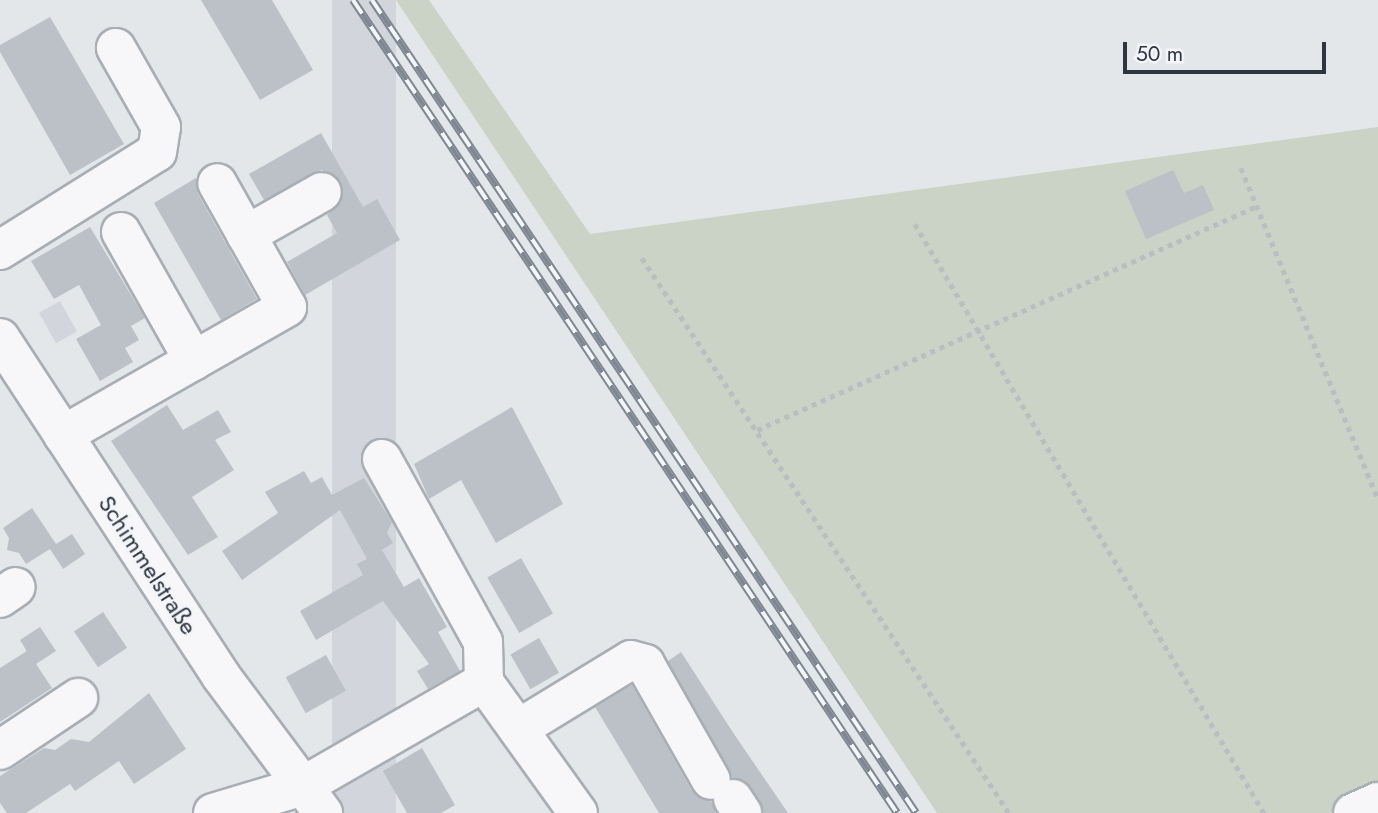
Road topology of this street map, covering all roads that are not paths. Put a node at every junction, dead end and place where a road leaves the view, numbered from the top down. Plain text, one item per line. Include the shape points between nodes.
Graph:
1 (116, 48) dead end
2 (217, 183) dead end
3 (322, 192) dead end
4 (121, 232) dead end
5 (246, 235) junction
6 (0, 250) edge
7 (0, 338) edge
8 (194, 361) junction
9 (63, 435) junction
10 (382, 459) dead end
11 (484, 682) junction
12 (78, 698) dead end
13 (518, 729) junction
14 (0, 750) edge
15 (729, 797) edge
16 (313, 800) edge
17 (1378, 802) edge
18 (213, 813) edge
19 (578, 813) edge
20 (1353, 813) edge

1 - 6 street via 161,127 157,152
2 - 5 street
3 - 5 street
4 - 8 street
5 - 8 street via 287,307
7 - 9 street, Schimmelstraße
8 - 9 street
9 - 16 street, Schimmelstraße via 221,676
10 - 11 street via 483,642
11 - 13 street
11 - 16 street
12 - 14 street
13 - 15 street via 631,660 645,664
13 - 19 street
16 - 18 street
17 - 20 street

